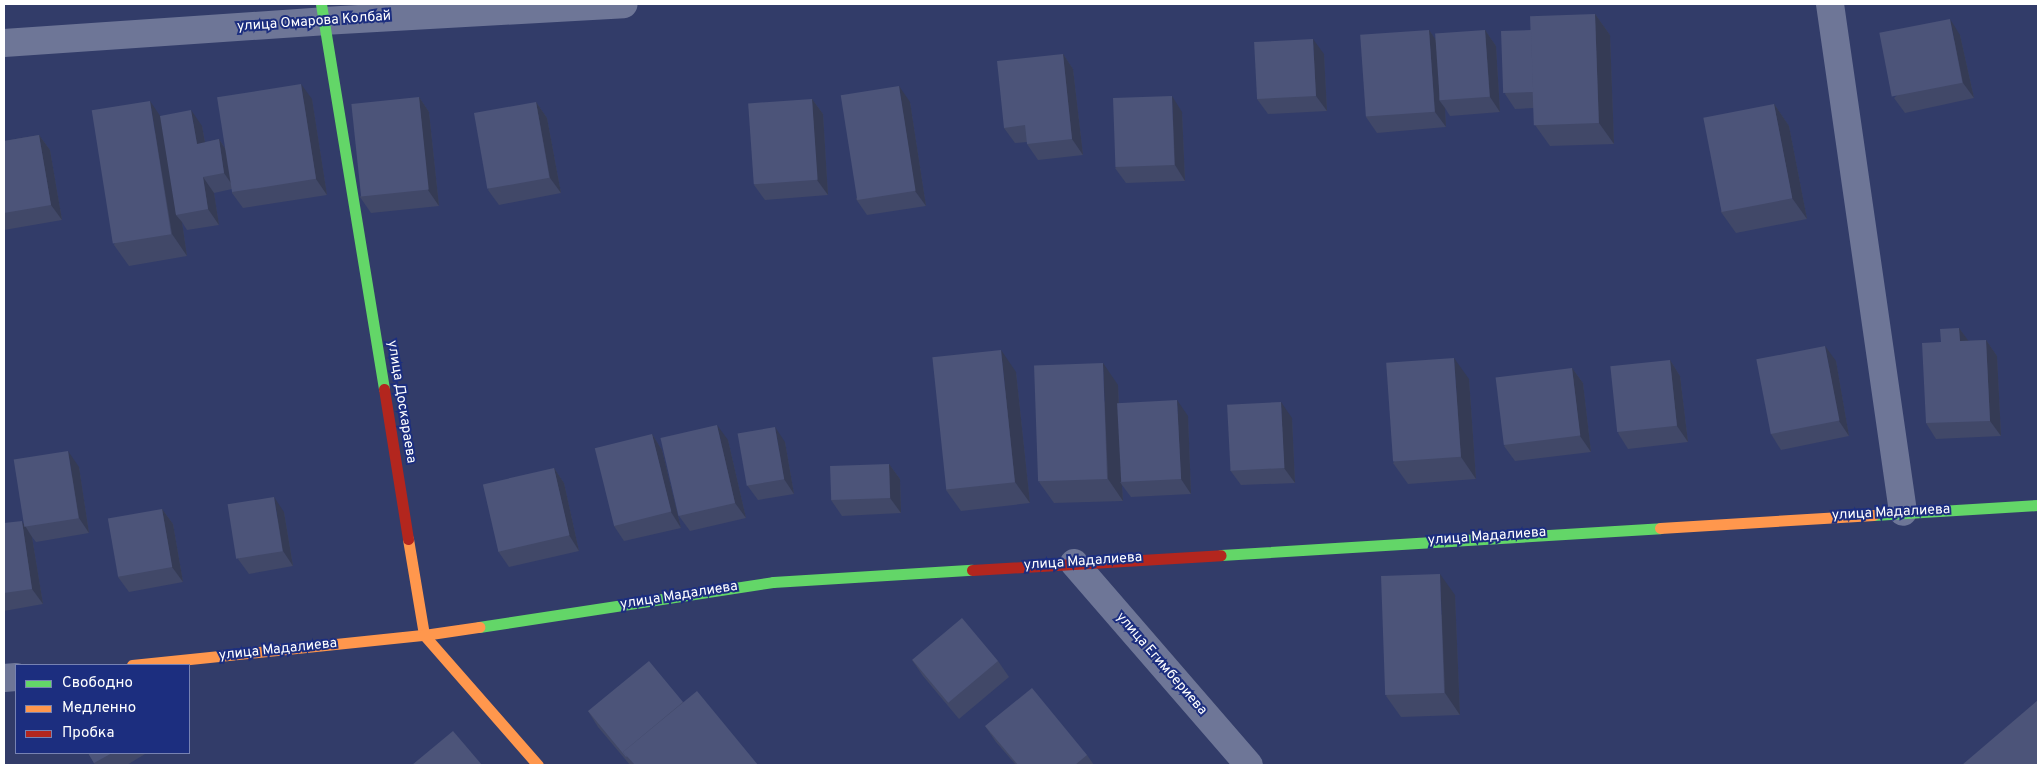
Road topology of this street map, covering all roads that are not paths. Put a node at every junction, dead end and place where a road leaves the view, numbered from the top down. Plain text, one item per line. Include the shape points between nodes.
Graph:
1 (624, 4) edge
2 (1830, 4) edge
3 (322, 12) edge
4 (4, 43) edge
5 (2038, 505) edge
6 (1903, 512) junction
7 (1074, 563) junction
8 (424, 635) junction
9 (142, 664) edge
10 (538, 765) edge
11 (1248, 765) edge

1 - 3 street, улица Омарова Колбай
2 - 6 street
3 - 4 street, улица Омарова Колбай
3 - 8 street, улица Доскараева
5 - 6 street, улица Мадалиева
6 - 7 street, улица Мадалиева
7 - 8 street, улица Мадалиева via 773,582
7 - 11 street, улица Егимбериева
8 - 9 street, улица Мадалиева
8 - 10 street

